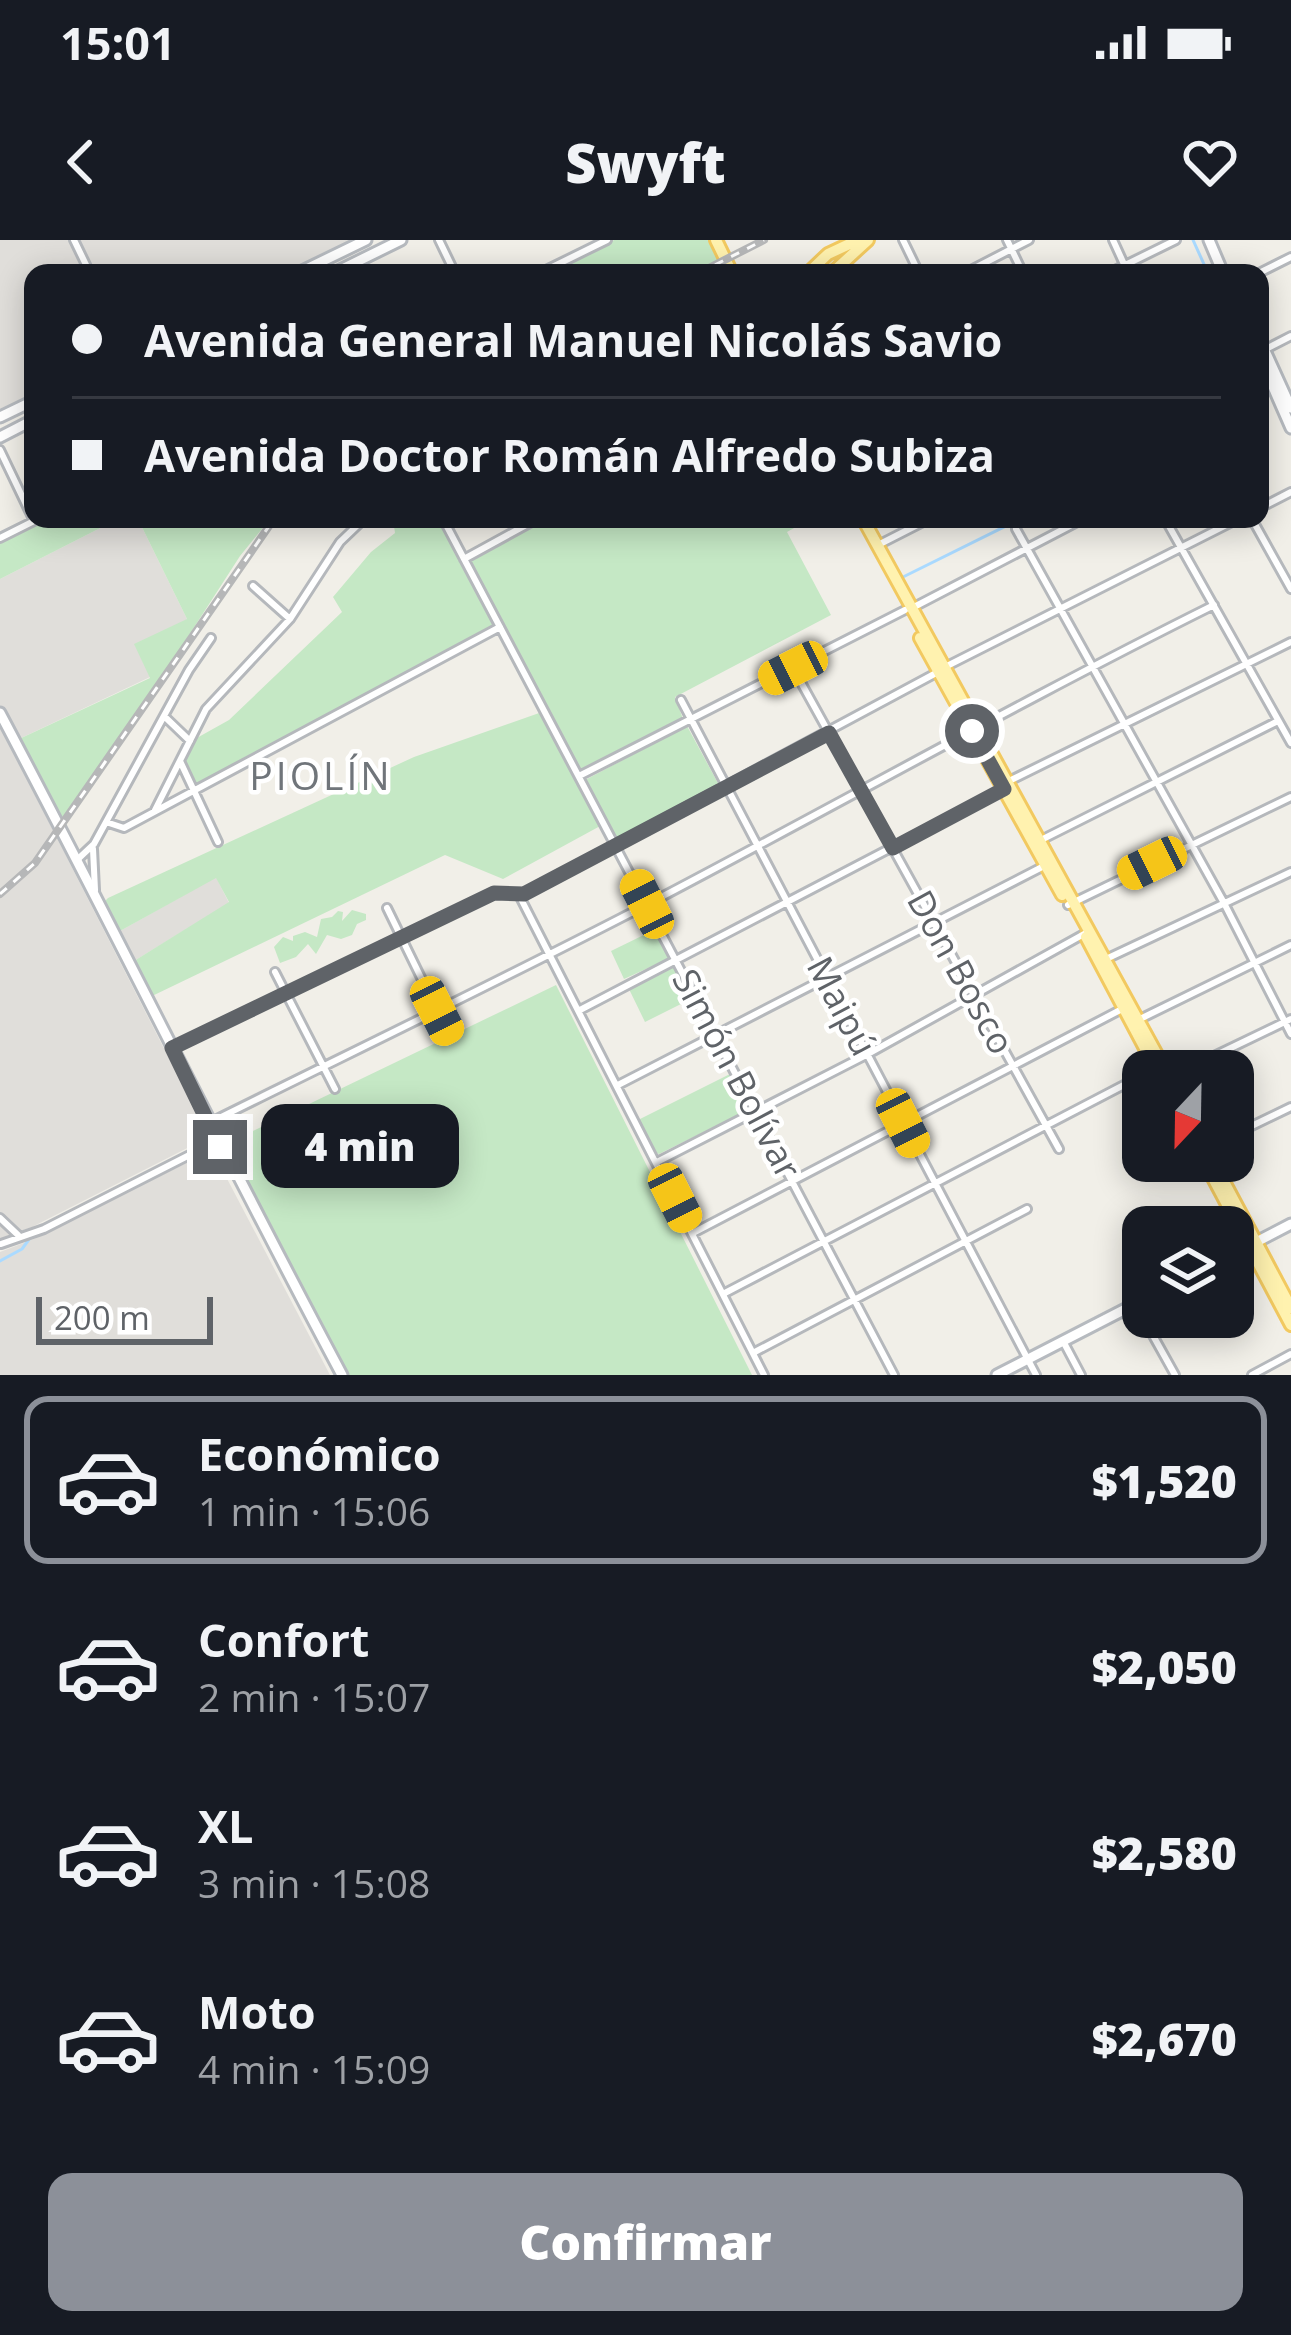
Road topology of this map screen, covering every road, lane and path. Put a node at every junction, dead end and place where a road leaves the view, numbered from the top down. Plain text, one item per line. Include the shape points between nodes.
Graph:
1 (366, 240) edge
2 (401, 240) edge
3 (858, 240) edge
4 (868, 240) edge
5 (1007, 240) edge
6 (1029, 240) edge
7 (1176, 240) edge
8 (604, 241) edge
9 (1012, 249) junction
10 (325, 264) edge
11 (352, 264) edge
12 (558, 264) edge
13 (817, 264) edge
14 (842, 264) edge
15 (983, 264) edge
16 (1019, 264) edge
17 (1135, 264) edge
18 (1269, 365) edge
19 (1269, 371) edge
20 (1291, 408) edge
21 (1291, 428) edge
22 (0, 450) edge
23 (24, 497) edge
24 (355, 528) edge
25 (448, 528) edge
26 (521, 528) edge
27 (865, 528) edge
28 (866, 528) edge
29 (911, 528) edge
30 (1065, 528) edge
31 (1170, 528) edge
32 (1220, 528) edge
33 (1257, 528) edge
34 (1016, 530) dead end
35 (877, 545) junction
36 (1025, 548) junction
37 (1181, 548) junction
38 (464, 559) junction
39 (253, 586) dead end
40 (1291, 589) edge
41 (1214, 605) junction
42 (1058, 608) junction
43 (908, 609) junction
44 (290, 619) junction
45 (500, 627) junction
46 (212, 638) dead end
47 (1291, 642) edge
48 (1246, 665) junction
49 (1090, 666) junction
50 (793, 668) junction
51 (941, 669) junction
52 (681, 700) dead end
53 (0, 712) edge
54 (164, 716) junction
55 (692, 720) junction
56 (1278, 721) junction
57 (1122, 724) junction
58 (975, 728) junction
59 (829, 733) junction
60 (190, 741) junction
61 (1291, 743) edge
62 (180, 761) junction
63 (579, 776) junction
64 (1156, 783) junction
65 (725, 785) junction
66 (1006, 785) junction
67 (194, 789) junction
68 (862, 791) junction
69 (1291, 797) edge
70 (155, 810) junction
71 (106, 822) junction
72 (1041, 840) junction
73 (218, 842) dead end
74 (615, 843) junction
75 (94, 844) junction
76 (1191, 844) junction
77 (758, 845) junction
78 (893, 848) junction
79 (78, 860) junction
80 (1046, 865) junction
81 (1291, 872) edge
82 (95, 893) junction
83 (519, 895) junction
84 (788, 903) junction
85 (1071, 903) junction
86 (1224, 903) junction
87 (647, 904) junction
88 (387, 908) dead end
89 (934, 922) junction
90 (1084, 934) junction
91 (401, 938) junction
92 (1291, 945) edge
93 (551, 953) junction
94 (1106, 959) junction
95 (677, 960) junction
96 (1255, 963) junction
97 (275, 972) dead end
98 (827, 977) junction
99 (287, 994) junction
100 (975, 995) junction
101 (1124, 1009) junction
102 (580, 1010) junction
103 (437, 1011) junction
104 (1138, 1019) junction
105 (1288, 1021) edge
106 (716, 1034) junction
107 (1291, 1034) edge
108 (449, 1035) dead end
109 (172, 1048) junction
110 (1146, 1050) edge
111 (1149, 1050) edge
112 (1227, 1050) edge
113 (868, 1054) junction
114 (323, 1066) junction
115 (1014, 1067) junction
116 (618, 1085) junction
117 (1122, 1087) edge
118 (335, 1089) dead end
119 (1291, 1107) edge
120 (758, 1111) junction
121 (209, 1123) junction
122 (903, 1123) junction
123 (1046, 1125) junction
124 (1254, 1126) edge
125 (217, 1141) junction
126 (1059, 1150) dead end
127 (657, 1162) junction
128 (794, 1180) junction
129 (934, 1182) junction
130 (1028, 1209) dead end
131 (0, 1218) edge
132 (1291, 1224) edge
133 (5, 1230) edge
134 (693, 1234) junction
135 (18, 1235) junction
136 (824, 1241) junction
137 (966, 1242) junction
138 (1254, 1243) edge
139 (2, 1244) edge
140 (1254, 1247) edge
141 (1254, 1248) edge
142 (723, 1294) junction
143 (855, 1301) junction
144 (1291, 1308) edge
145 (1122, 1311) edge
146 (1291, 1325) edge
147 (1157, 1338) edge
148 (1063, 1341) junction
149 (753, 1353) junction
150 (1291, 1354) edge
151 (1027, 1359) junction
152 (342, 1375) edge
153 (764, 1375) edge
154 (894, 1375) edge
155 (997, 1375) edge
156 (1036, 1375) edge
157 (1081, 1375) edge
158 (1175, 1375) edge
159 (1252, 1375) edge

1 - 10 main road
2 - 11 main road
3 - 13 main road
4 - 14 main road
5 - 9 street
6 - 9 street
7 - 17 street
8 - 12 street
9 - 15 street
9 - 16 street
18 - 20 main road
19 - 21 main road
22 - 23 street
24 - 44 street
25 - 38 street, Simón Bolívar
26 - 38 street
27 - 43 main road
28 - 35 main road
29 - 35 street
30 - 36 street
31 - 37 street
32 - 37 street
33 - 40 street
34 - 36 street
35 - 43 main road
36 - 42 street
36 - 43 street
37 - 41 street
37 - 42 street
38 - 45 street, Simón Bolívar
39 - 44 street
41 - 48 street
41 - 49 street
42 - 49 street
42 - 51 street
43 - 50 street
43 - 51 main road
44 - 60 street via 206,709
45 - 63 street, Simón Bolívar
45 - 67 street
46 - 54 street
47 - 48 street
48 - 56 street
48 - 57 street
49 - 57 street
49 - 58 street
50 - 55 street
50 - 59 street, Don Bosco
51 - 58 main road
51 - 59 street
52 - 55 street, Maipú
53 - 79 main road
54 - 60 street
54 - 71 street
55 - 63 street
55 - 65 street, Maipú
56 - 61 street
56 - 64 street
57 - 64 street
57 - 66 street
58 - 66 main road
58 - 68 street
59 - 65 street
59 - 68 street, Don Bosco
60 - 62 street
62 - 67 street
62 - 70 street
63 - 74 street, Simón Bolívar
64 - 72 street
64 - 76 street
65 - 74 street
65 - 77 street, Maipú
66 - 72 main road
66 - 78 street
66 - 80 main road
67 - 70 street
67 - 73 street
68 - 77 street
68 - 78 street, Don Bosco
69 - 76 street
70 - 71 street via 124,828
71 - 75 street
72 - 85 main road
74 - 83 street
74 - 87 street, Simón Bolívar
75 - 79 street
75 - 82 street
76 - 85 street
76 - 86 street
77 - 84 street, Maipú
77 - 87 street
78 - 84 street
78 - 89 street, Don Bosco
79 - 82 main road
80 - 85 main road
80 - 89 street
81 - 86 street
82 - 109 main road
83 - 91 street via 494,893
83 - 93 street
84 - 95 street
84 - 98 street, Maipú
85 - 90 main road
85 - 94 main road
86 - 94 street
86 - 96 street
87 - 93 street
87 - 95 street, Simón Bolívar
88 - 91 street
89 - 98 street
89 - 100 street, Don Bosco
90 - 100 street
90 - 101 main road
91 - 99 street
91 - 103 street
92 - 96 street
93 - 102 street
93 - 103 street
94 - 104 main road
95 - 102 street
95 - 106 street, Simón Bolívar
96 - 104 street
96 - 105 street
97 - 99 street
98 - 106 street
98 - 113 street, Maipú
99 - 109 street
99 - 114 street
100 - 113 street
100 - 115 street, Don Bosco
101 - 110 main road
101 - 115 street
102 - 116 street
103 - 108 street
103 - 114 street
104 - 111 main road
105 - 107 street
105 - 112 street
106 - 116 street
106 - 120 street, Simón Bolívar
109 - 121 main road
113 - 120 street
113 - 122 street, Maipú
114 - 118 street
114 - 121 street
115 - 122 street
115 - 123 street, Don Bosco
116 - 127 street
117 - 123 street
119 - 124 street
120 - 127 street
120 - 128 street, Simón Bolívar
121 - 125 main road
122 - 128 street
122 - 129 street, Maipú
123 - 126 street, Don Bosco
123 - 129 street
125 - 135 street
125 - 152 main road
127 - 134 street
128 - 134 street
128 - 136 street, Simón Bolívar
129 - 136 street
129 - 137 street, Maipú
130 - 137 street
131 - 133 street
132 - 138 main road
133 - 135 street
134 - 142 street
135 - 139 street
136 - 142 street
136 - 143 street, Simón Bolívar
137 - 143 street
137 - 151 street, Maipú
140 - 144 main road
141 - 146 main road
142 - 149 street
143 - 149 street
143 - 154 street, Simón Bolívar
145 - 148 main road
147 - 158 street
148 - 151 main road
148 - 157 street
149 - 153 street
150 - 159 street
151 - 155 main road
151 - 156 street, Maipú

